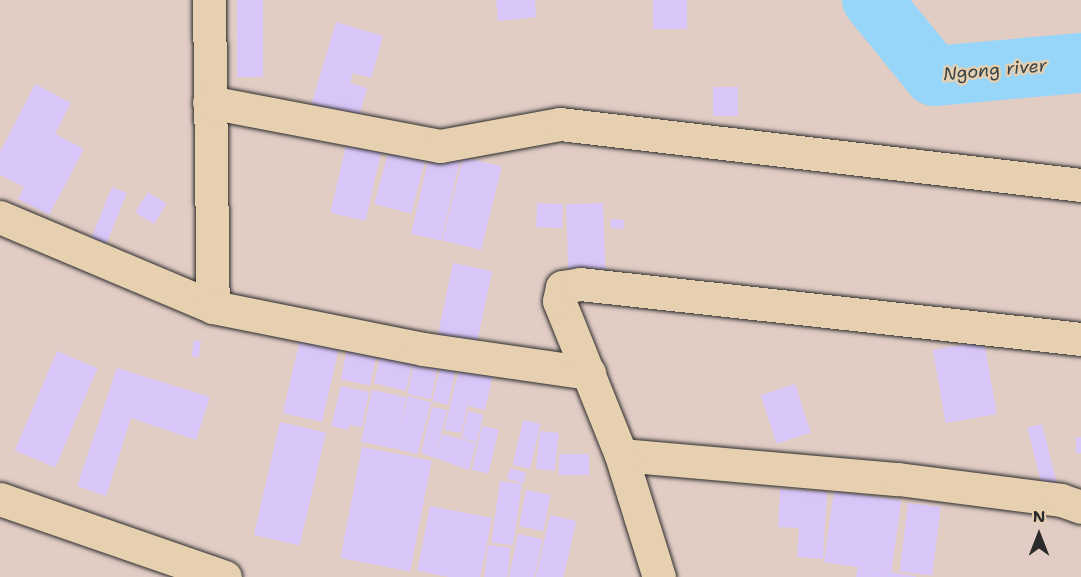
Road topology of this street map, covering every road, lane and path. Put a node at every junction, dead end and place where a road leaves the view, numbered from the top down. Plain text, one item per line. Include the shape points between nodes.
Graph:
1 (209, 0) edge
2 (208, 102) junction
3 (1081, 185) edge
4 (0, 218) edge
5 (213, 307) junction
6 (1081, 339) edge
7 (589, 373) junction
8 (621, 456) junction
9 (0, 499) edge
10 (1081, 507) edge
11 (146, 564) edge
12 (225, 577) edge
13 (659, 577) edge

1 - 2 street
2 - 3 street via 440,146 560,124
2 - 5 street
4 - 5 street
5 - 7 street via 423,349
6 - 7 street via 568,285 559,293 559,301
7 - 8 street
8 - 10 street via 898,479 1061,500
8 - 13 street
9 - 11 street
11 - 12 street

